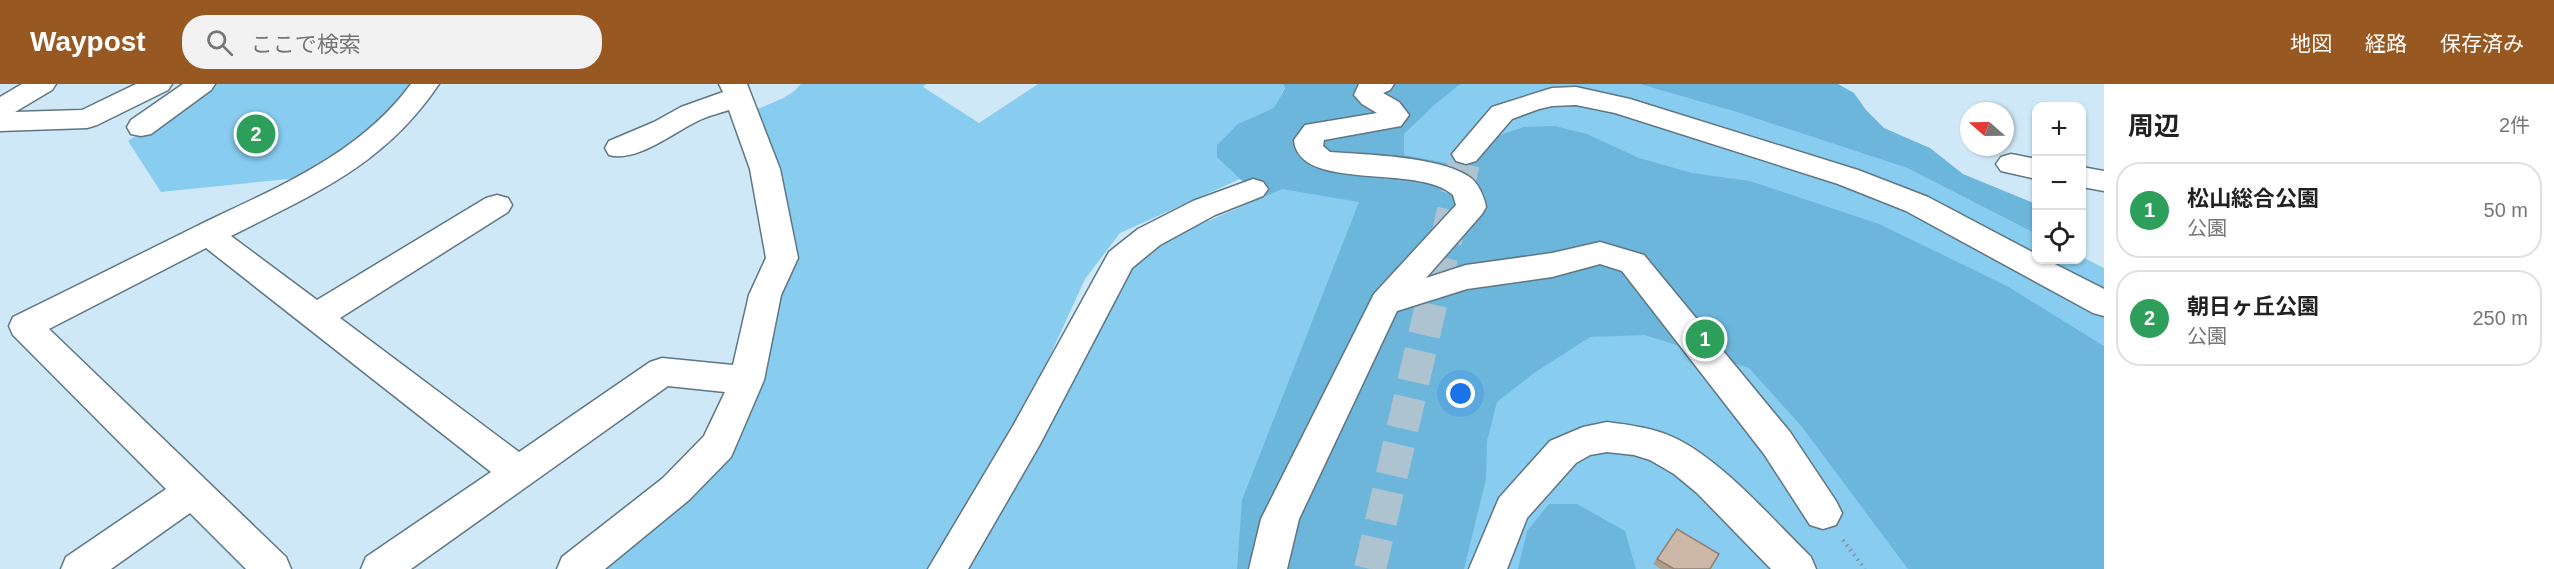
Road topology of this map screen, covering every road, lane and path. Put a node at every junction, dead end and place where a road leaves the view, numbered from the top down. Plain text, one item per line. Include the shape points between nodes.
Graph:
1 (42, 84) edge
2 (158, 84) edge
3 (201, 84) edge
4 (425, 84) edge
5 (1380, 84) edge
6 (1606, 84) edge
7 (735, 91) edge
8 (0, 109) edge
9 (0, 122) edge
10 (141, 127) dead end
11 (619, 148) dead end
12 (1466, 154) tunnel mouth
13 (2086, 178) edge
14 (2104, 181) edge
15 (1253, 189) dead end
16 (497, 205) dead end
17 (208, 234) junction
18 (2032, 245) edge
19 (2067, 264) edge
20 (2104, 283) edge
21 (1385, 303) junction
22 (2104, 304) edge
23 (316, 317) junction
24 (747, 380) junction
25 (518, 472) junction
26 (192, 491) junction
27 (1823, 513) dead end
28 (80, 569) edge
29 (272, 569) edge
30 (380, 569) edge
31 (576, 569) edge
32 (947, 569) edge
33 (1268, 569) edge
34 (1488, 569) edge
35 (1797, 569) edge

1 - 8 street
2 - 9 street via 87,119
3 - 10 street
4 - 17 street via 387,132 346,163
5 - 21 street via 1369,89 1368,95 1392,109 1395,115 1391,120 1315,132 1308,140 1309,150 1327,160 1446,177 1466,190 1471,207
6 - 18 street via 1859,162 1943,199
7 - 11 street
7 - 24 street via 765,169 782,258 765,295
12 - 22 street via 1502,113 1529,104 1552,97 1576,96 1620,105 1848,177 1917,204
13 - 14 street
15 - 32 street via 1204,208 1149,237 1120,260 1026,436
16 - 23 street
17 - 23 street
17 - 26 street via 25,326
19 - 20 street
21 - 27 street via 1466,277 1552,265 1600,253 1633,263 1777,443
21 - 33 street via 1280,519
23 - 25 street
24 - 25 street via 662,372
24 - 31 street via 718,446 676,489
25 - 30 street
26 - 28 street
26 - 29 street
34 - 35 street via 1512,509 1563,452 1583,442 1607,437 1661,448 1688,463

